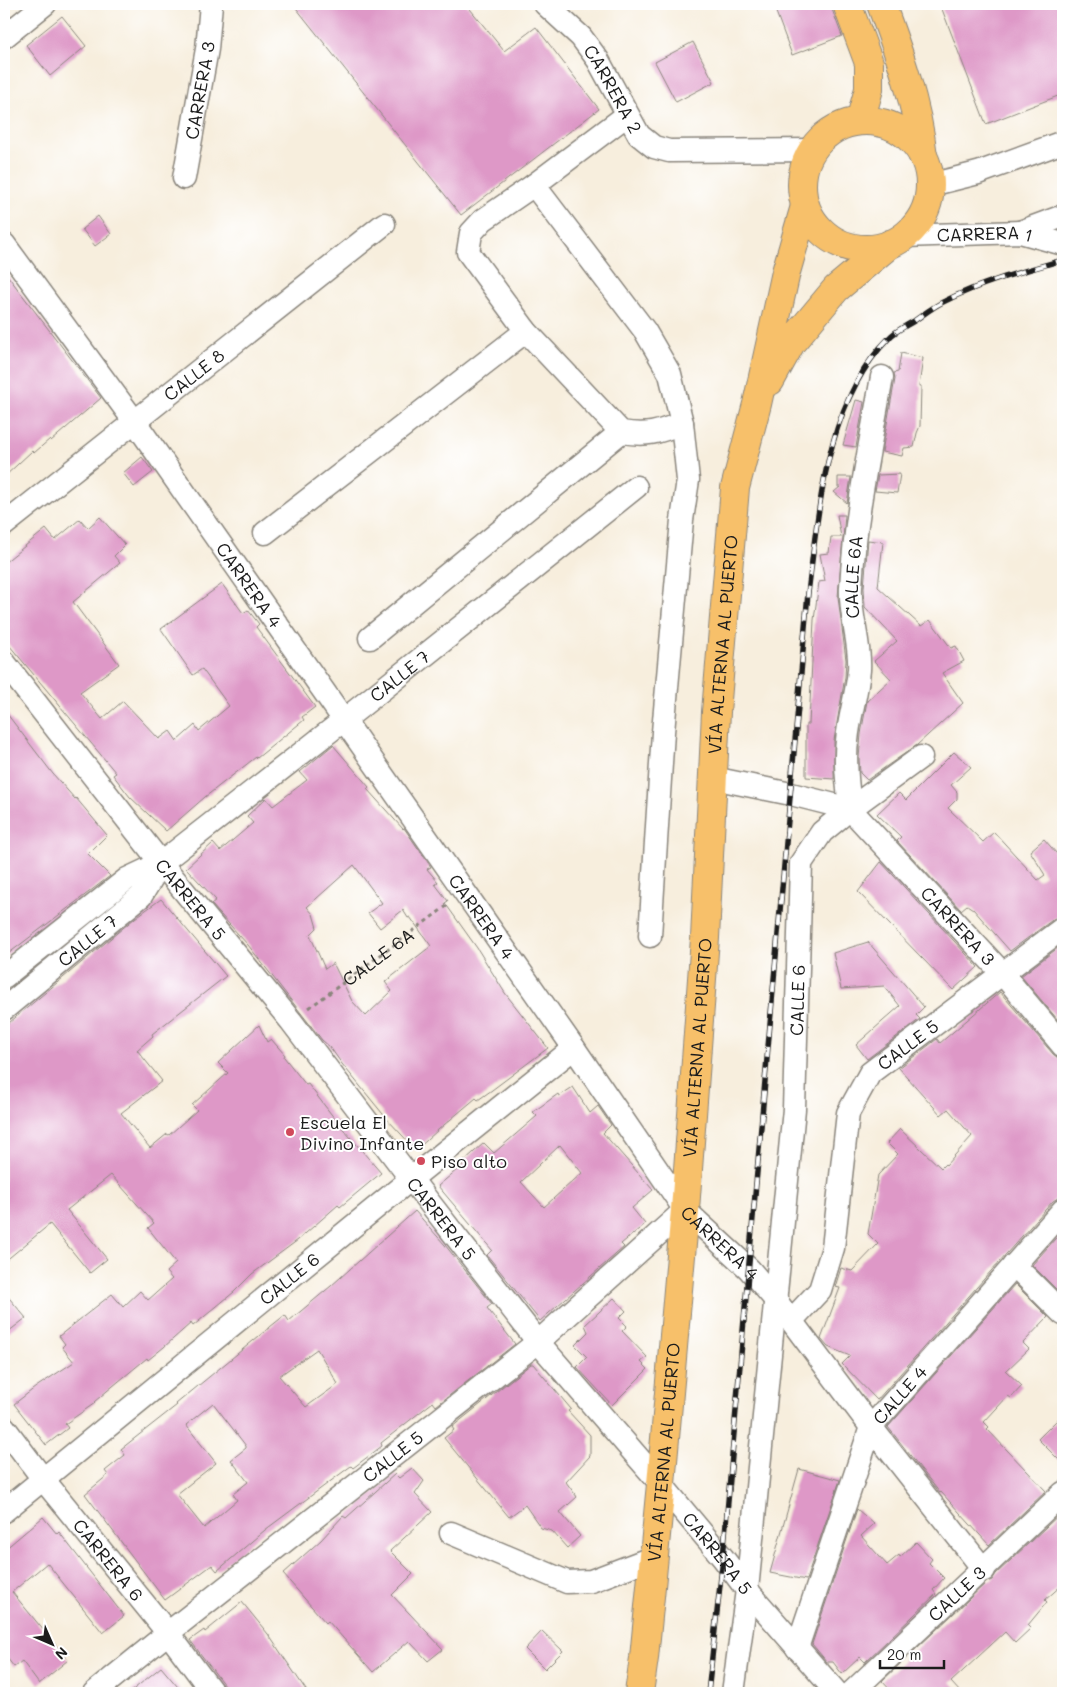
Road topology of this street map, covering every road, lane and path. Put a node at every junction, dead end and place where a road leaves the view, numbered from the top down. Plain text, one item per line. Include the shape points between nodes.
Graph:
1 (46, 4) edge
2 (211, 4) edge
3 (545, 4) edge
4 (847, 4) edge
5 (881, 4) edge
6 (4, 37) edge
7 (628, 115) junction
8 (860, 121) junction
9 (1063, 142) edge
10 (812, 150) junction
11 (926, 168) junction
12 (184, 178) dead end
13 (534, 185) junction
14 (805, 206) junction
15 (1063, 216) edge
16 (384, 224) dead end
17 (1020, 232) junction
18 (898, 240) junction
19 (4, 244) edge
20 (1063, 244) edge
21 (526, 331) junction
22 (882, 377) dead end
23 (757, 404) junction
24 (135, 422) junction
25 (682, 423) junction
26 (621, 432) junction
27 (636, 487) dead end
28 (4, 525) edge
29 (265, 534) dead end
30 (370, 638) dead end
31 (4, 662) edge
32 (344, 720) junction
33 (921, 757) dead end
34 (713, 778) junction
35 (850, 809) junction
36 (161, 863) junction
37 (465, 893) junction
38 (1063, 928) edge
39 (650, 936) dead end
40 (1002, 972) junction
41 (4, 977) edge
42 (4, 1009) edge
43 (291, 1021) junction
44 (1063, 1046) edge
45 (574, 1048) junction
46 (411, 1179) junction
47 (685, 1210) junction
48 (1063, 1210) edge
49 (1014, 1265) junction
50 (774, 1298) junction
51 (1063, 1314) edge
52 (791, 1321) junction
53 (538, 1342) junction
54 (4, 1427) edge
55 (871, 1427) junction
56 (43, 1479) junction
57 (661, 1484) junction
58 (1063, 1493) edge
59 (4, 1511) edge
60 (451, 1533) dead end
61 (654, 1557) junction
62 (984, 1570) junction
63 (747, 1590) junction
64 (168, 1633) junction
65 (796, 1648) junction
66 (94, 1693) edge
67 (213, 1693) edge
68 (639, 1693) edge
69 (733, 1693) edge
70 (837, 1693) edge
71 (851, 1693) edge

1 - 6 street
2 - 12 street, CARRERA 3 via 207,49
3 - 7 street, CARRERA 2 via 581,37 598,60
4 - 8 main road via 869,63 869,89
5 - 11 main road via 914,107
7 - 10 street, CARRERA 2 via 639,135 654,148 669,151
7 - 13 street
8 - 10 main road, CARRERA 1 via 841,126 824,136
8 - 11 main road, CARRERA 1 via 879,122 897,128 912,140
9 - 11 street via 978,173 938,183
10 - 14 main road, CARRERA 1 via 804,168 801,187
11 - 18 main road, CARRERA 1 via 929,196 924,211 916,224
13 - 21 street via 483,220 471,233 468,252
13 - 25 street via 646,331 670,374
14 - 18 main road, CARRERA 1 via 814,224 830,239 849,247 870,249
14 - 23 main road, VÍA ALTERNA AL PUERTO via 786,272
15 - 17 street
16 - 24 street, CALLE 8
17 - 18 street, CARRERA 1
17 - 20 street, CARRERA 1
18 - 23 main road, VÍA ALTERNA AL PUERTO via 836,289 791,343
19 - 24 street, CARRERA 4
21 - 26 street
21 - 29 street
22 - 35 street, CALLE 6A via 862,491 851,589 859,671 847,740
23 - 34 main road, VÍA ALTERNA AL PUERTO via 735,488
24 - 28 street, CALLE 8
24 - 32 street, CARRERA 4
25 - 26 street via 656,433
25 - 39 street via 688,480 663,732
26 - 30 street
27 - 32 street, CALLE 7
31 - 36 street, CARRERA 5
32 - 36 street, CALLE 7
32 - 37 street, CARRERA 4
33 - 35 street, CALLE 6
34 - 35 street
34 - 47 main road, VÍA ALTERNA AL PUERTO
35 - 40 street, CARRERA 3
35 - 50 street, CALLE 6 via 822,832 801,863 794,1109
36 - 41 street, CALLE 7 via 127,879
36 - 42 street, CALLE 7 via 141,896
36 - 43 street, CARRERA 5
37 - 43 path, CALLE 6A
37 - 45 street, CARRERA 4
38 - 40 street, CALLE 5
40 - 44 street, CARRERA 3
40 - 52 street, CALLE 5 via 870,1073 848,1113 832,1248 820,1290
43 - 46 street, CARRERA 5
45 - 46 street, CALLE 6
45 - 47 street, CARRERA 4
46 - 53 street, CARRERA 5
46 - 56 street, CALLE 6
47 - 50 street, CARRERA 4 via 749,1269
47 - 53 street, CALLE 5
47 - 57 main road, VÍA ALTERNA AL PUERTO
48 - 49 street, CALLE 4
49 - 51 street
49 - 55 street, CALLE 4
50 - 52 street, CARRERA 4
50 - 63 street, CALLE 6
52 - 55 street, CARRERA 4
53 - 57 street, CARRERA 5
53 - 64 street, CALLE 5
54 - 56 street, CARRERA 6
55 - 62 street, CARRERA 4
55 - 65 street, CALLE 4
56 - 59 street, CALLE 6
56 - 64 street, CARRERA 6
57 - 61 main road, VÍA ALTERNA AL PUERTO
57 - 63 street, CARRERA 5
58 - 62 street, CALLE 3
60 - 61 street via 568,1582 592,1581
61 - 68 main road, VÍA ALTERNA AL PUERTO
62 - 71 street, CALLE 3
63 - 65 street, CARRERA 5
63 - 69 street, CALLE 6
64 - 66 street, CALLE 5
64 - 67 street, CARRERA 6
65 - 70 street, CARRERA 5

